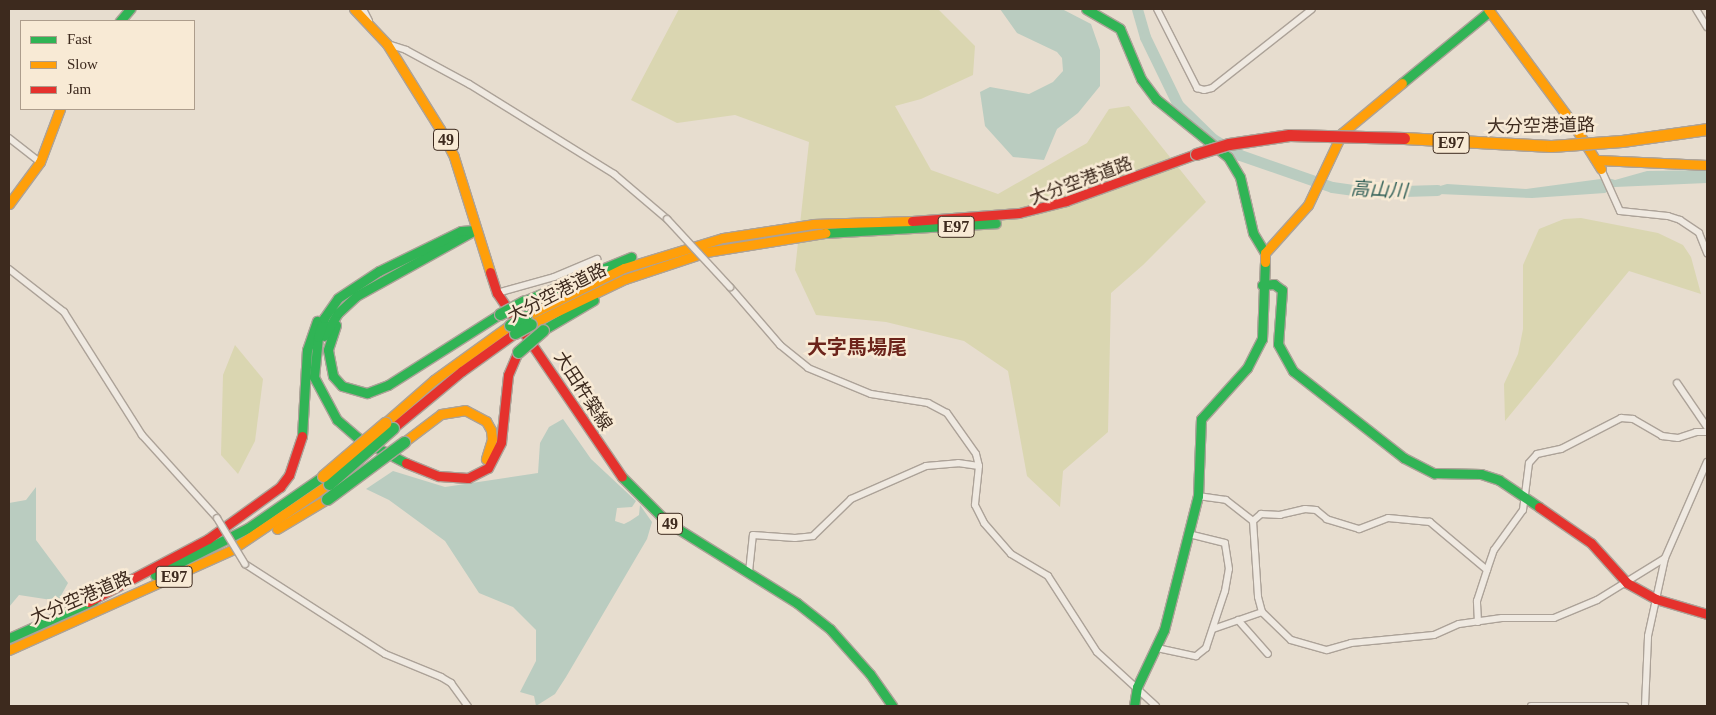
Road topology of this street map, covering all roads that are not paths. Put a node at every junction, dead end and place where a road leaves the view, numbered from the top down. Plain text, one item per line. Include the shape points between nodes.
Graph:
1 (130, 9) edge
2 (354, 9) edge
3 (363, 9) edge
4 (1086, 9) edge
5 (1157, 9) edge
6 (1312, 9) edge
7 (1696, 9) edge
8 (1490, 10) edge
9 (121, 20) edge
10 (370, 24) junction
11 (1707, 27) edge
12 (387, 44) junction
13 (60, 110) edge
14 (1707, 129) edge
15 (9, 138) edge
16 (1196, 154) junction
17 (40, 162) junction
18 (1600, 165) junction
19 (1707, 165) edge
20 (9, 204) edge
21 (789, 226) junction
22 (475, 230) junction
23 (706, 252) junction
24 (1265, 253) junction
25 (1707, 253) edge
26 (597, 259) dead end
27 (9, 269) edge
28 (1262, 285) junction
29 (497, 293) junction
30 (344, 300) junction
31 (528, 320) junction
32 (1677, 383) dead end
33 (1707, 427) edge
34 (1707, 432) edge
35 (1707, 462) edge
36 (980, 466) junction
37 (326, 480) junction
38 (1198, 496) junction
39 (1526, 498) junction
40 (1253, 521) junction
41 (1189, 534) junction
42 (1665, 558) junction
43 (1487, 570) junction
44 (749, 572) junction
45 (1627, 584) junction
46 (152, 587) junction
47 (1656, 599) junction
48 (88, 602) junction
49 (1262, 612) junction
50 (1707, 614) edge
51 (1238, 620) junction
52 (1478, 622) junction
53 (1213, 629) junction
54 (9, 638) edge
55 (1157, 648) junction
56 (9, 650) edge
57 (1268, 654) dead end
58 (1138, 687) junction
59 (468, 706) edge
60 (892, 706) edge
61 (1134, 706) edge
62 (1156, 706) edge
63 (1532, 706) edge
64 (1625, 706) edge
65 (1645, 706) edge

1 - 9 main road
2 - 10 main road, 大田杵築線 / 49
3 - 10 street
4 - 24 main road via 1120,29 1141,79 1156,99 1228,157 1240,177 1252,233
5 - 6 street via 1198,88 1204,90 1212,88
7 - 11 street
8 - 18 main road
8 - 24 main road via 1342,134 1298,220
10 - 12 main road, 大田杵築線 / 49
12 - 22 main road, 大田杵築線 / 49 via 454,157
12 - 36 street, bridge via 406,50 469,84 614,174 667,218 780,345 808,368 872,394 936,405 963,432
13 - 17 main road
14 - 16 main road, 大分空港道路 / E97, bridge via 1622,141 1551,146 1351,135 1289,136 1237,143
15 - 17 street
16 - 21 main road, 大分空港道路 / E97 via 1037,210 973,218
16 - 23 main road, 大分空港道路 / E97 via 1090,200 1029,218 967,227 810,234
17 - 20 main road
18 - 19 main road
18 - 25 street via 1620,212 1680,220 1699,233
21 - 30 main road, bridge via 679,243 587,273 500,314 388,385 367,394 342,386 329,365 334,330
21 - 31 main road, 大分空港道路 / E97 via 723,238 638,263 582,286
22 - 29 main road, 大田杵築線 / 49
22 - 30 main road via 461,231 379,271
23 - 30 main road, bridge via 615,289 543,330 518,352 508,375 500,442 488,468 468,478 439,476 400,462 358,438 337,420 327,406 314,377 313,356 324,318
23 - 31 main road, 大分空港道路 / E97 via 616,282
24 - 28 main road
26 - 29 street via 554,277
27 - 59 street, bridge via 64,312 142,434 217,518 245,564 385,654 451,683
28 - 38 main road via 1264,324 1255,356 1201,419
28 - 39 main road via 1274,284 1282,290 1278,344 1292,371 1331,404 1404,458 1434,473 1481,474 1499,480
29 - 44 main road, 大田杵築線 / 49 via 607,459 631,488 667,522
30 - 46 main road, bridge via 328,327 319,355 322,384 340,414 361,434 407,460 461,472 485,461 492,439 486,421 475,413 456,410 441,414 404,442 327,499 304,515 224,559
30 - 48 main road via 318,320 310,335 302,436 289,475 280,487 208,539
31 - 37 main road, 大分空港道路 / E97, bridge via 434,380
32 - 33 street
34 - 39 street via 1678,438 1662,436 1633,419 1621,418 1561,449 1537,454 1529,463
35 - 42 street
36 - 44 street via 958,463 926,466 851,499 813,536 753,535
36 - 58 street via 974,505 984,524 1011,554 1048,576 1097,652
37 - 46 main road, 大分空港道路 / E97 via 239,545
37 - 48 main road, 大分空港道路 / E97 via 212,548
38 - 40 street via 1226,500
38 - 41 main road
39 - 43 street via 1523,510 1494,550
39 - 45 main road via 1591,543
40 - 43 street via 1261,514 1280,515 1305,509 1316,510 1327,519 1359,529 1388,518 1430,522
40 - 49 street via 1258,597
41 - 53 street via 1225,543 1228,549 1225,591
41 - 55 main road
42 - 45 street
42 - 47 street
43 - 52 street via 1477,601
44 - 60 main road, 大田杵築線 / 49 via 830,629 870,674
45 - 47 main road
45 - 52 street via 1554,618 1502,618
46 - 56 main road, 大分空港道路 / E97 via 78,616
47 - 50 main road
47 - 65 street via 1648,636
48 - 54 main road, 大分空港道路 / E97
49 - 51 street
49 - 52 street via 1290,640 1327,650 1351,644 1434,635 1458,624
51 - 53 street
51 - 57 street
53 - 55 street via 1206,648 1196,656
55 - 58 main road
58 - 61 main road
58 - 62 street
63 - 64 street

